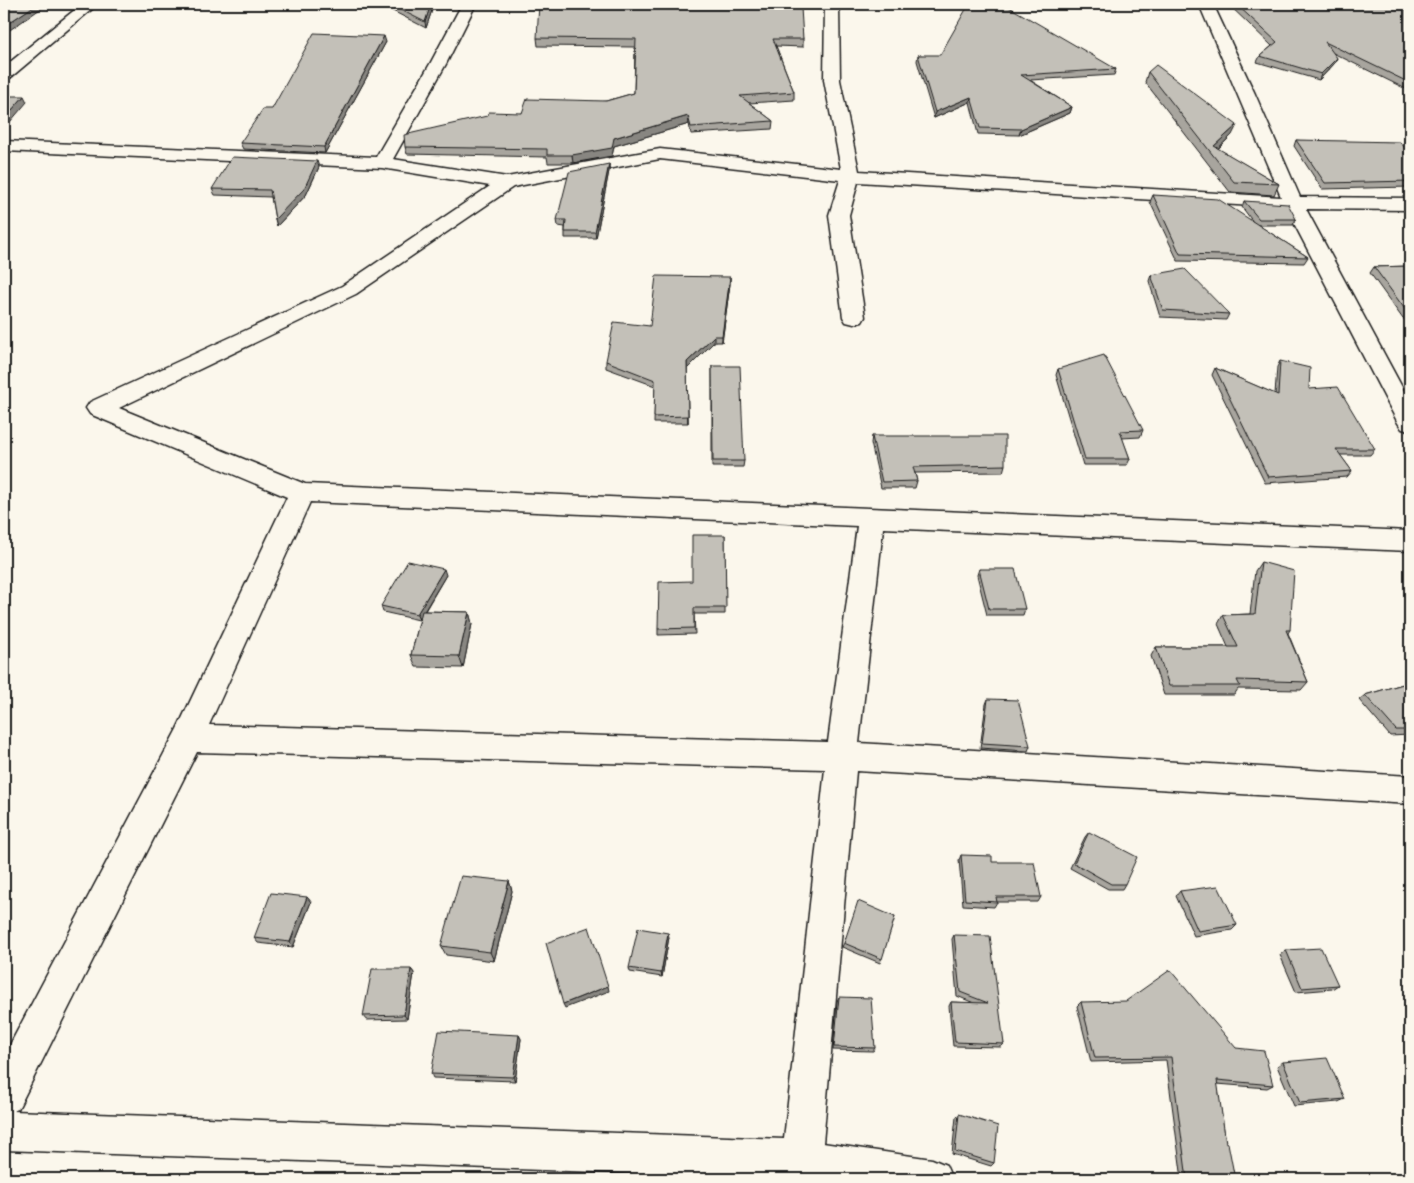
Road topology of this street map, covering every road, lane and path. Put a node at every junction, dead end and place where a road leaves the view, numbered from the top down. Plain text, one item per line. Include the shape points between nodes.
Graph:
1 (91, 4) edge
2 (469, 4) edge
3 (832, 4) edge
4 (1206, 4) edge
5 (4, 75) edge
6 (4, 146) edge
7 (382, 163) junction
8 (851, 176) junction
9 (507, 183) junction
10 (1293, 203) junction
11 (1410, 204) edge
12 (854, 317) dead end
13 (1410, 423) edge
14 (302, 493) junction
15 (872, 517) junction
16 (1410, 541) edge
17 (188, 738) junction
18 (842, 756) junction
19 (1410, 790) edge
20 (4, 1095) edge
21 (4, 1130) edge
22 (802, 1160) junction
23 (932, 1179) edge

1 - 5 street
2 - 7 street
3 - 8 street via 832,80
4 - 10 street
6 - 7 street
7 - 9 street
8 - 9 street via 660,154
8 - 10 street
8 - 12 street via 839,215
9 - 14 street via 349,290 98,408
10 - 11 street
10 - 13 street
14 - 15 street
14 - 17 street
15 - 16 street
15 - 18 street
17 - 18 street
17 - 20 street
18 - 19 street
18 - 22 street
21 - 22 street
22 - 23 street

